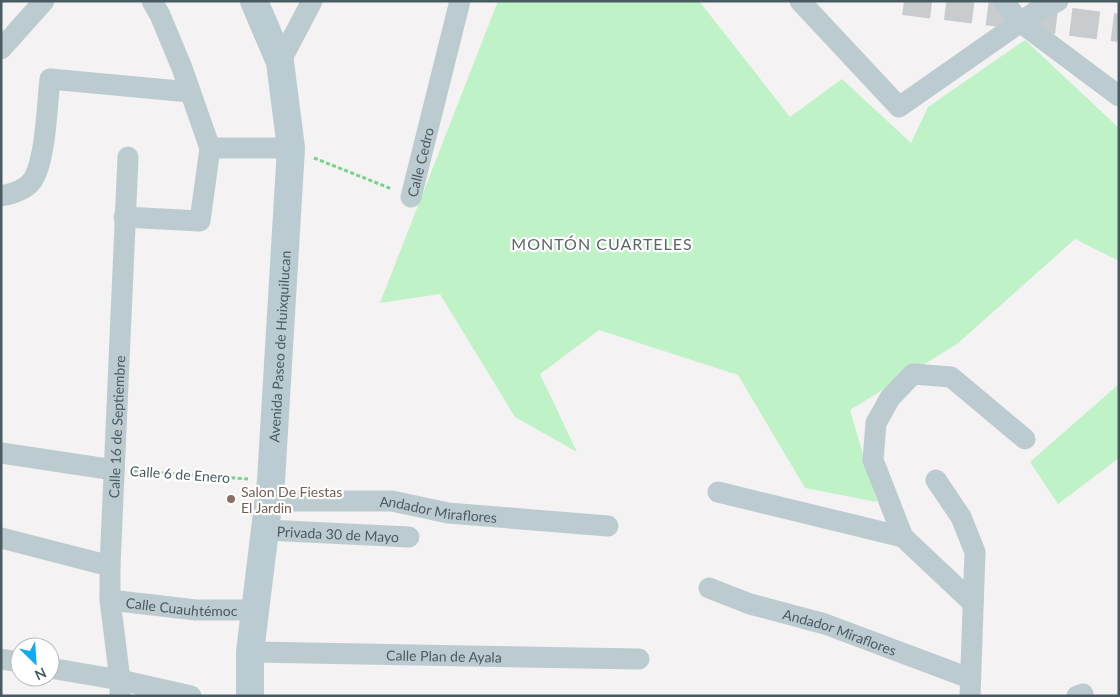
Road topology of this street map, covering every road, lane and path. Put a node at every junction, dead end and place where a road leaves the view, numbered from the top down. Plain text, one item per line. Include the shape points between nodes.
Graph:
1 (44, 1) edge
2 (152, 1) edge
3 (254, 1) edge
4 (312, 1) edge
5 (460, 1) edge
6 (800, 1) edge
7 (1003, 1) edge
8 (1058, 1) edge
9 (1021, 23) junction
10 (1, 49) edge
11 (280, 62) junction
12 (190, 92) junction
13 (1119, 96) edge
14 (210, 148) junction
15 (291, 148) junction
16 (128, 157) dead end
17 (1, 196) edge
18 (411, 197) joint
19 (124, 217) junction
20 (1025, 439) dead end
21 (1, 453) edge
22 (114, 470) junction
23 (936, 480) dead end
24 (270, 491) junction
25 (718, 492) dead end
26 (608, 526) dead end
27 (266, 530) junction
28 (410, 537) dead end
29 (903, 537) junction
30 (1, 538) edge
31 (110, 566) junction
32 (709, 588) dead end
33 (110, 600) junction
34 (973, 603) junction
35 (255, 610) junction
36 (250, 652) junction
37 (639, 659) dead end
38 (60, 671) edge
39 (969, 687) edge
40 (120, 688) edge
41 (191, 696) edge
42 (250, 696) edge

1 - 10 street
2 - 12 street
3 - 11 street, Avenida Paseo de Huixquilucan
4 - 11 street
5 - 18 street, Calle Cedro
6 - 9 street via 899,107
7 - 9 street
8 - 9 street
9 - 13 street
11 - 15 street, Avenida Paseo de Huixquilucan
12 - 14 street
12 - 17 street via 50,78 40,164 31,182 14,194
14 - 15 street
14 - 19 street via 200,221
15 - 18 path, Calle Cedro
15 - 24 street, Avenida Paseo de Huixquilucan
16 - 19 street, Calle 16 de Septiembre
19 - 22 street, Calle 16 de Septiembre
20 - 29 street via 951,377 912,374 890,398 876,423 873,460
21 - 22 street, Calle 6 de Enero
22 - 24 path, Calle 6 de Enero
22 - 31 street, Calle 16 de Septiembre
23 - 34 street via 961,517 976,552
24 - 26 street, Andador Miraflores via 392,501 448,513
24 - 27 street, Avenida Paseo de Huixquilucan
25 - 29 street
27 - 28 street, Privada 30 de Mayo
27 - 35 street, Avenida Paseo de Huixquilucan
29 - 34 street
30 - 31 street
31 - 33 street, Calle 16 de Septiembre
32 - 39 street, Andador Miraflores via 750,604 825,624
33 - 35 street, Calle Cuauhtémoc via 196,610
33 - 40 street, Calle 16 de Septiembre
34 - 39 street
35 - 36 street, Avenida Paseo de Huixquilucan
36 - 37 street, Calle Plan de Ayala
36 - 42 street, Avenida Paseo de Huixquilucan
38 - 40 street
40 - 41 street

